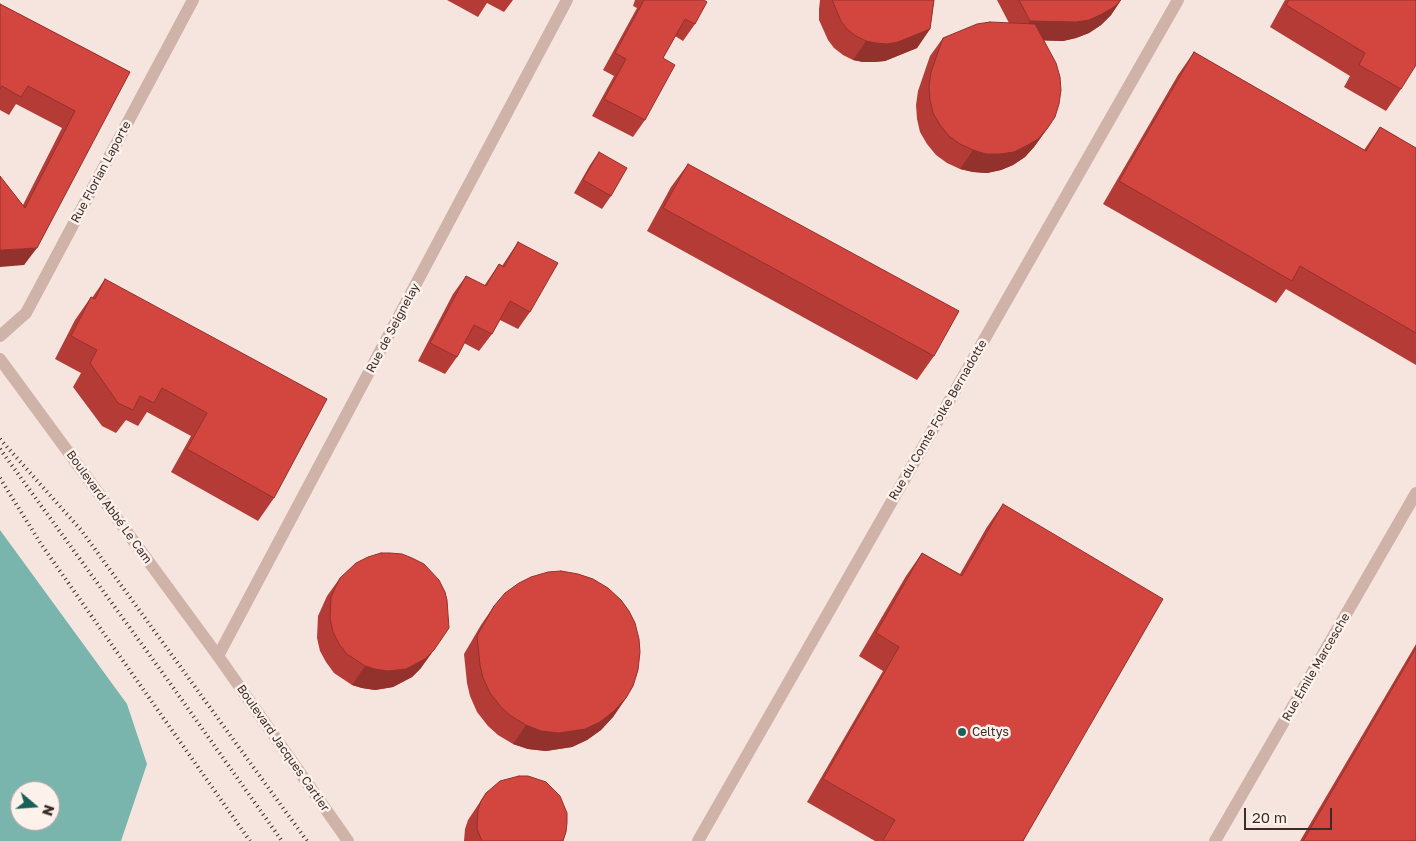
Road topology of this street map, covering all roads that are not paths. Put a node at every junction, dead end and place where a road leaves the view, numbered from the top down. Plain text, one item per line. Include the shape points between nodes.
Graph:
1 (193, 0) edge
2 (567, 0) edge
3 (1178, 0) edge
4 (0, 336) edge
5 (0, 359) edge
6 (1416, 493) edge
7 (218, 656) junction
8 (348, 841) edge
9 (698, 841) edge
10 (1215, 841) edge

1 - 4 street, Rue Florian Laporte via 26,313
2 - 7 street, Rue de Seignelay
3 - 9 street, Rue du Comte Folke Bernadotte
5 - 7 street, Boulevard Abbé Le Cam
6 - 10 street, Rue Émile Marcesche
7 - 8 street, Boulevard Jacques Cartier

